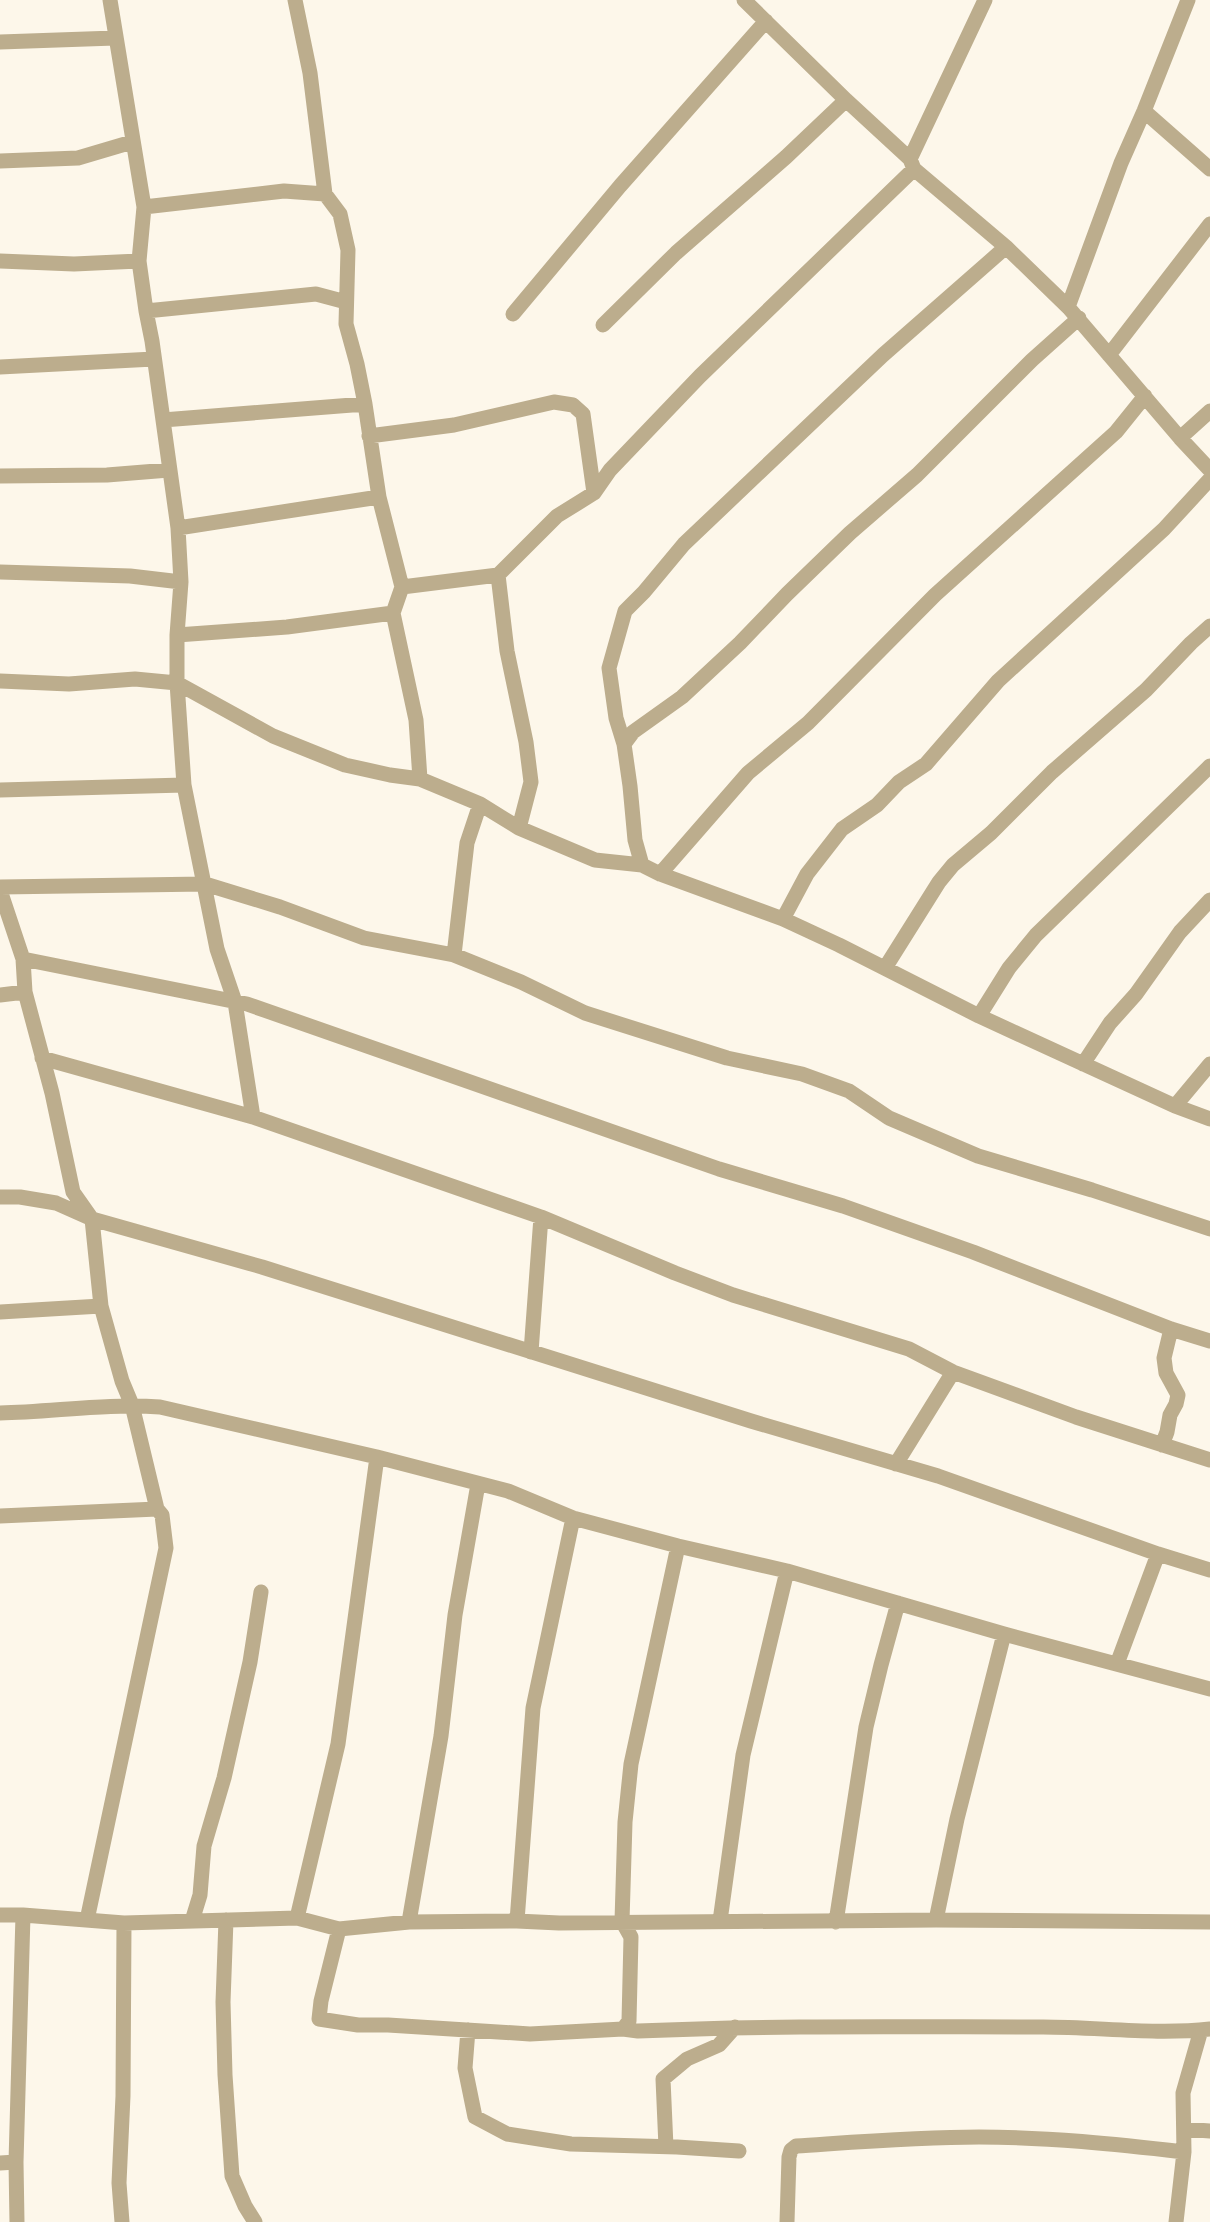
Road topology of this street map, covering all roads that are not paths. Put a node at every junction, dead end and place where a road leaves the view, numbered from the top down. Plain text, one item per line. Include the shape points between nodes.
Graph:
1 (110, 0) edge
2 (295, 0) edge
3 (744, 0) edge
4 (985, 0) edge
5 (1188, 0) edge
6 (766, 22) junction
7 (115, 38) junction
8 (0, 42) edge
9 (846, 100) junction
10 (1144, 111) junction
11 (132, 142) junction
12 (0, 161) edge
13 (912, 164) junction
14 (1210, 169) edge
15 (325, 194) junction
16 (144, 207) junction
17 (1210, 224) edge
18 (1006, 247) junction
19 (0, 261) edge
20 (139, 261) junction
21 (346, 302) junction
22 (146, 311) junction
23 (1074, 313) junction
24 (513, 314) dead end
25 (604, 325) dead end
26 (1109, 355) junction
27 (154, 359) junction
28 (0, 367) edge
29 (1145, 396) junction
30 (365, 404) junction
31 (1210, 411) edge
32 (163, 420) junction
33 (370, 436) junction
34 (1180, 438) junction
35 (169, 470) junction
36 (1210, 470) edge
37 (0, 476) edge
38 (1210, 479) edge
39 (594, 493) junction
40 (379, 497) junction
41 (178, 528) junction
42 (0, 572) edge
43 (498, 575) junction
44 (181, 582) junction
45 (402, 587) junction
46 (393, 613) junction
47 (1210, 626) edge
48 (177, 635) junction
49 (0, 681) edge
50 (178, 683) junction
51 (624, 744) junction
52 (1210, 766) edge
53 (420, 779) junction
54 (184, 785) junction
55 (0, 790) edge
56 (480, 804) junction
57 (520, 828) junction
58 (642, 865) junction
59 (660, 874) junction
60 (205, 884) junction
61 (0, 889) edge
62 (1210, 900) edge
63 (783, 919) junction
64 (454, 955) junction
65 (23, 959) junction
66 (885, 968) junction
67 (25, 992) junction
68 (0, 995) edge
69 (235, 1002) junction
70 (979, 1016) junction
71 (42, 1058) junction
72 (1083, 1064) junction
73 (1210, 1064) edge
74 (1175, 1106) junction
75 (254, 1117) junction
76 (1210, 1119) edge
77 (0, 1196) edge
78 (541, 1217) junction
79 (92, 1219) junction
80 (1210, 1228) edge
81 (101, 1306) junction
82 (0, 1312) edge
83 (1170, 1329) junction
84 (1210, 1341) edge
85 (531, 1352) junction
86 (953, 1372) junction
87 (132, 1405) junction
88 (0, 1413) edge
89 (1162, 1445) junction
90 (377, 1458) junction
91 (1210, 1460) edge
92 (896, 1464) junction
93 (478, 1484) junction
94 (156, 1509) junction
95 (0, 1516) edge
96 (573, 1518) junction
97 (678, 1546) junction
98 (1158, 1554) junction
99 (1210, 1570) edge
100 (787, 1571) junction
101 (261, 1592) dead end
102 (898, 1602) junction
103 (1004, 1634) junction
104 (1117, 1664) junction
105 (1210, 1689) edge
106 (0, 1915) edge
107 (23, 1915) junction
108 (297, 1918) junction
109 (87, 1920) junction
110 (226, 1920) junction
111 (720, 1920) junction
112 (936, 1920) junction
113 (192, 1921) junction
114 (517, 1921) junction
115 (622, 1921) junction
116 (124, 1922) junction
117 (409, 1922) junction
118 (836, 1922) junction
119 (1210, 1922) edge
120 (339, 1929) junction
121 (735, 2027) junction
122 (623, 2029) junction
123 (1206, 2029) edge
124 (468, 2030) junction
125 (1184, 2130) junction
126 (1210, 2131) edge
127 (666, 2147) junction
128 (739, 2151) dead end
129 (1184, 2152) junction
130 (16, 2162) junction
131 (0, 2163) edge
132 (17, 2222) edge
133 (122, 2222) edge
134 (255, 2222) edge
135 (787, 2222) edge
136 (1176, 2222) edge

1 - 7 street
2 - 15 street via 310,73
3 - 6 street
4 - 13 street
5 - 10 street
6 - 9 street
6 - 24 street via 620,186
7 - 8 street
7 - 11 street
9 - 13 street
9 - 25 street via 676,253
10 - 14 street
10 - 23 street via 1121,163
11 - 12 street via 78,158
11 - 16 street
13 - 18 street
13 - 39 street via 700,376 610,470
15 - 16 street via 284,191
15 - 21 street via 340,214 348,250
16 - 20 street
17 - 26 street
18 - 23 street
18 - 51 street via 883,356 684,544 625,610 609,668 616,718
19 - 20 street via 74,264
20 - 22 street
21 - 22 street via 316,294
21 - 30 street via 346,324
22 - 27 street
23 - 26 street
23 - 51 street via 1032,360 917,475 850,533 682,697 633,732
26 - 29 street
27 - 28 street
27 - 32 street
29 - 34 street
29 - 59 street via 1116,432 935,595 808,723 748,774
30 - 32 street
30 - 33 street
31 - 34 street
32 - 35 street
33 - 39 street via 454,425 554,402 573,404 583,414
33 - 40 street
34 - 36 street
35 - 37 street via 107,475
35 - 41 street
38 - 63 street via 1164,529 998,681 926,764 842,829 807,874
39 - 43 street via 558,516
40 - 41 street
40 - 45 street
41 - 44 street
42 - 44 street via 130,576
43 - 45 street
43 - 57 street via 507,651 531,782
44 - 48 street
45 - 46 street
46 - 48 street via 287,627
46 - 53 street via 416,720
47 - 66 street via 1146,690 953,865
48 - 50 street
49 - 50 street via 69,684 135,679
50 - 53 street via 273,736 345,765
50 - 54 street
51 - 58 street via 635,840
52 - 70 street via 1036,936 1009,968
53 - 56 street
54 - 55 street
54 - 60 street
56 - 57 street
56 - 64 street via 468,843
57 - 58 street via 595,860
58 - 59 street
59 - 63 street
60 - 61 street
60 - 64 street via 364,938
60 - 69 street via 217,949
61 - 65 street
62 - 72 street via 1180,932 1136,994 1110,1023
63 - 66 street
64 - 80 street via 585,1012 727,1058 802,1074 849,1091 889,1118 978,1156
65 - 67 street
65 - 69 street
66 - 70 street
67 - 68 street
67 - 71 street
69 - 75 street
69 - 83 street via 719,1169 973,1252
70 - 72 street
71 - 75 street
71 - 79 street via 73,1192
72 - 74 street
73 - 74 street
74 - 76 street
75 - 78 street
77 - 79 street via 56,1203
78 - 85 street
78 - 86 street via 675,1273 909,1350
79 - 81 street
79 - 85 street via 262,1267
81 - 82 street
81 - 87 street via 116,1363
83 - 84 street
83 - 89 street via 1164,1358 1170,1382 1178,1395
85 - 92 street
86 - 89 street
86 - 92 street
87 - 88 street
87 - 90 street via 160,1407
87 - 94 street
89 - 91 street
90 - 93 street
90 - 108 street via 338,1744
92 - 98 street
93 - 96 street via 508,1491
93 - 117 street via 456,1615 441,1736
94 - 95 street
94 - 109 street via 162,1515 166,1548
96 - 97 street
96 - 114 street via 533,1708
97 - 100 street
97 - 115 street via 631,1764 622,1855
98 - 99 street
98 - 104 street
100 - 102 street
100 - 111 street via 743,1755
101 - 113 street via 250,1662 224,1778 204,1846 200,1895
102 - 103 street
102 - 118 street via 866,1726
103 - 104 street
103 - 112 street via 959,1809
104 - 105 street
106 - 107 street
107 - 109 street
107 - 130 street
108 - 110 street
108 - 120 street
109 - 116 street
110 - 113 street
110 - 134 street via 224,2002 232,2176
111 - 115 street
111 - 118 street
112 - 118 street
112 - 119 street
113 - 116 street
114 - 115 street
114 - 117 street
115 - 122 street via 631,1937 629,2021
116 - 133 street via 119,2183
117 - 120 street
120 - 124 street via 319,2019 358,2025
121 - 122 street
121 - 123 street
121 - 127 street via 719,2045 687,2059 663,2079
122 - 124 street via 530,2034
123 - 125 street via 1183,2093
124 - 127 street via 464,2068 475,2117 507,2134 536,2139 571,2144
125 - 126 street
125 - 129 street
127 - 128 street
129 - 135 street via 1057,2140 980,2137 796,2146 789,2157
129 - 136 street
130 - 131 street
130 - 132 street

